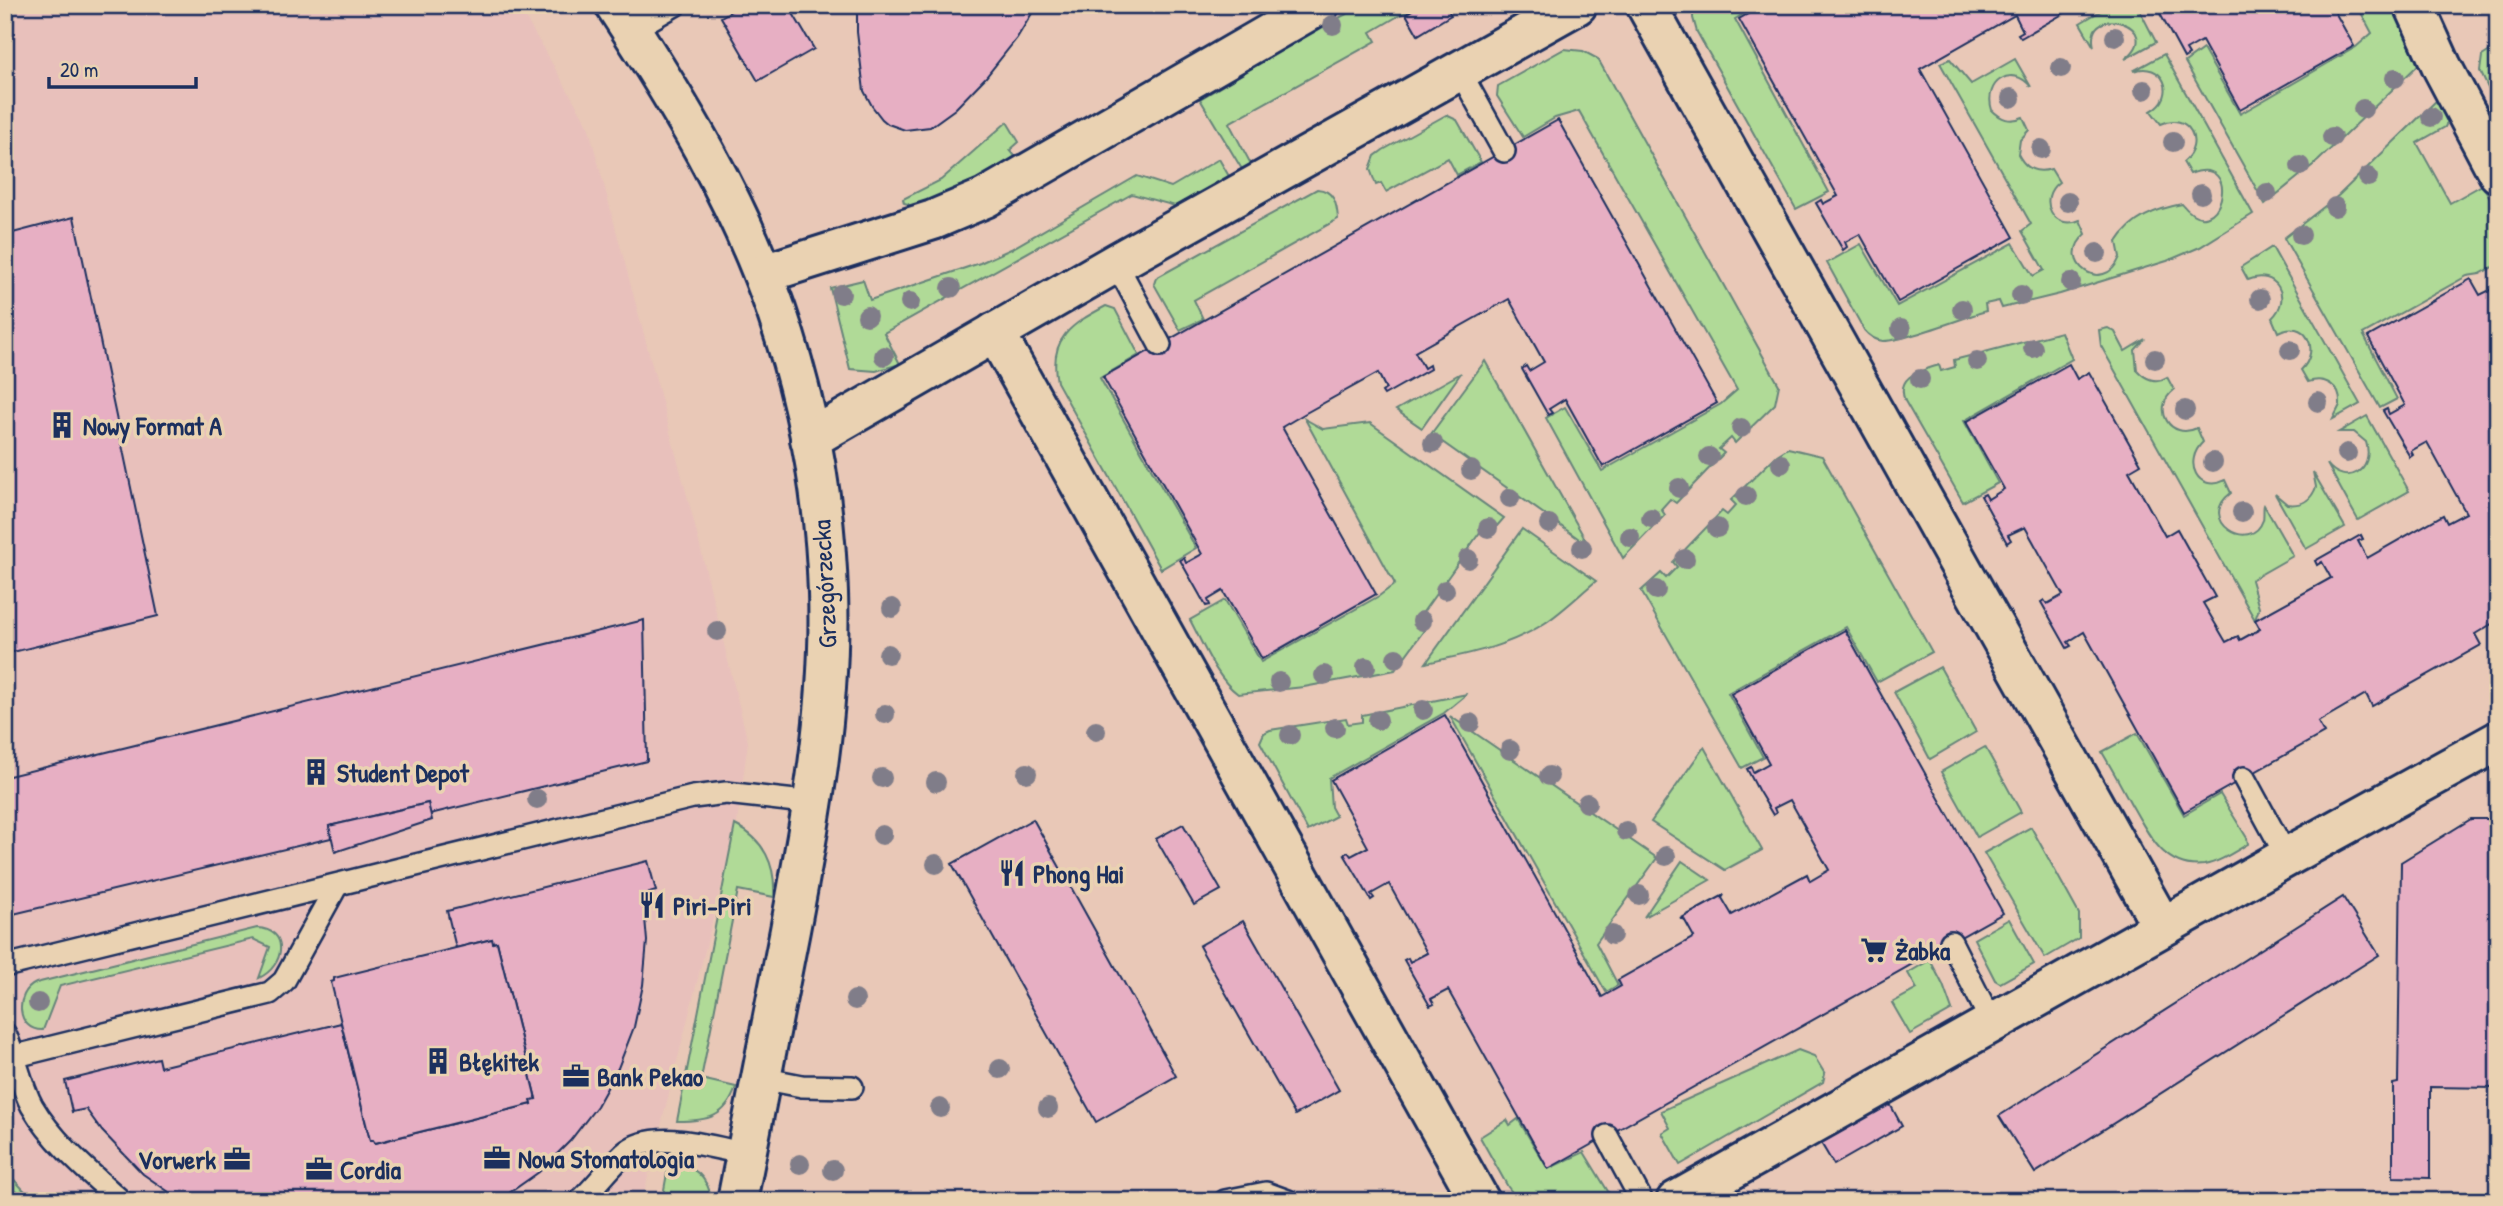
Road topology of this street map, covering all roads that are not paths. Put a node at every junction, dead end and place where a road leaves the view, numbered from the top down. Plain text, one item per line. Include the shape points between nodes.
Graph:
1 (675, 5) edge
2 (1319, 5) edge
3 (1577, 5) edge
4 (1646, 5) edge
5 (2414, 5) edge
6 (624, 18) edge
7 (1459, 70) junction
8 (1504, 151) dead end
9 (2498, 173) edge
10 (1116, 263) junction
11 (762, 274) junction
12 (995, 332) junction
13 (1160, 345) dead end
14 (810, 439) junction
15 (2498, 741) edge
16 (2244, 778) dead end
17 (813, 803) junction
18 (2287, 857) junction
19 (337, 885) junction
20 (2162, 926) junction
21 (1951, 942) dead end
22 (5, 966) edge
23 (1992, 1023) junction
24 (5, 1034) edge
25 (16, 1056) junction
26 (761, 1078) junction
27 (852, 1087) dead end
28 (1607, 1136) dead end
29 (746, 1154) junction
30 (121, 1201) edge
31 (580, 1201) edge
32 (737, 1201) edge
33 (1225, 1201) edge
34 (1288, 1201) edge
35 (1480, 1201) edge
36 (1642, 1201) edge
37 (1676, 1201) edge

1 - 6 lane
2 - 11 street via 985,198 933,220
3 - 7 street
4 - 20 street
5 - 9 street
6 - 11 street, Grzegórzecka via 697,134
7 - 8 lane
7 - 10 street
10 - 12 street
10 - 13 lane
11 - 14 street, Grzegórzecka
12 - 14 street
12 - 35 street
14 - 17 street, Grzegórzecka via 828,596 824,706
15 - 18 street
16 - 18 lane
17 - 19 lane via 726,793 693,797
17 - 26 street, Grzegórzecka
18 - 20 street
19 - 22 lane
19 - 25 lane via 284,982 270,993
20 - 23 street
21 - 23 lane
23 - 37 street
24 - 25 lane
25 - 30 lane via 24,1088 39,1117
26 - 27 lane via 802,1086
26 - 29 street, Grzegórzecka
28 - 36 lane
29 - 31 lane via 684,1142 647,1142 626,1153
29 - 32 street, Grzegórzecka
33 - 34 lane via 1266,1194

